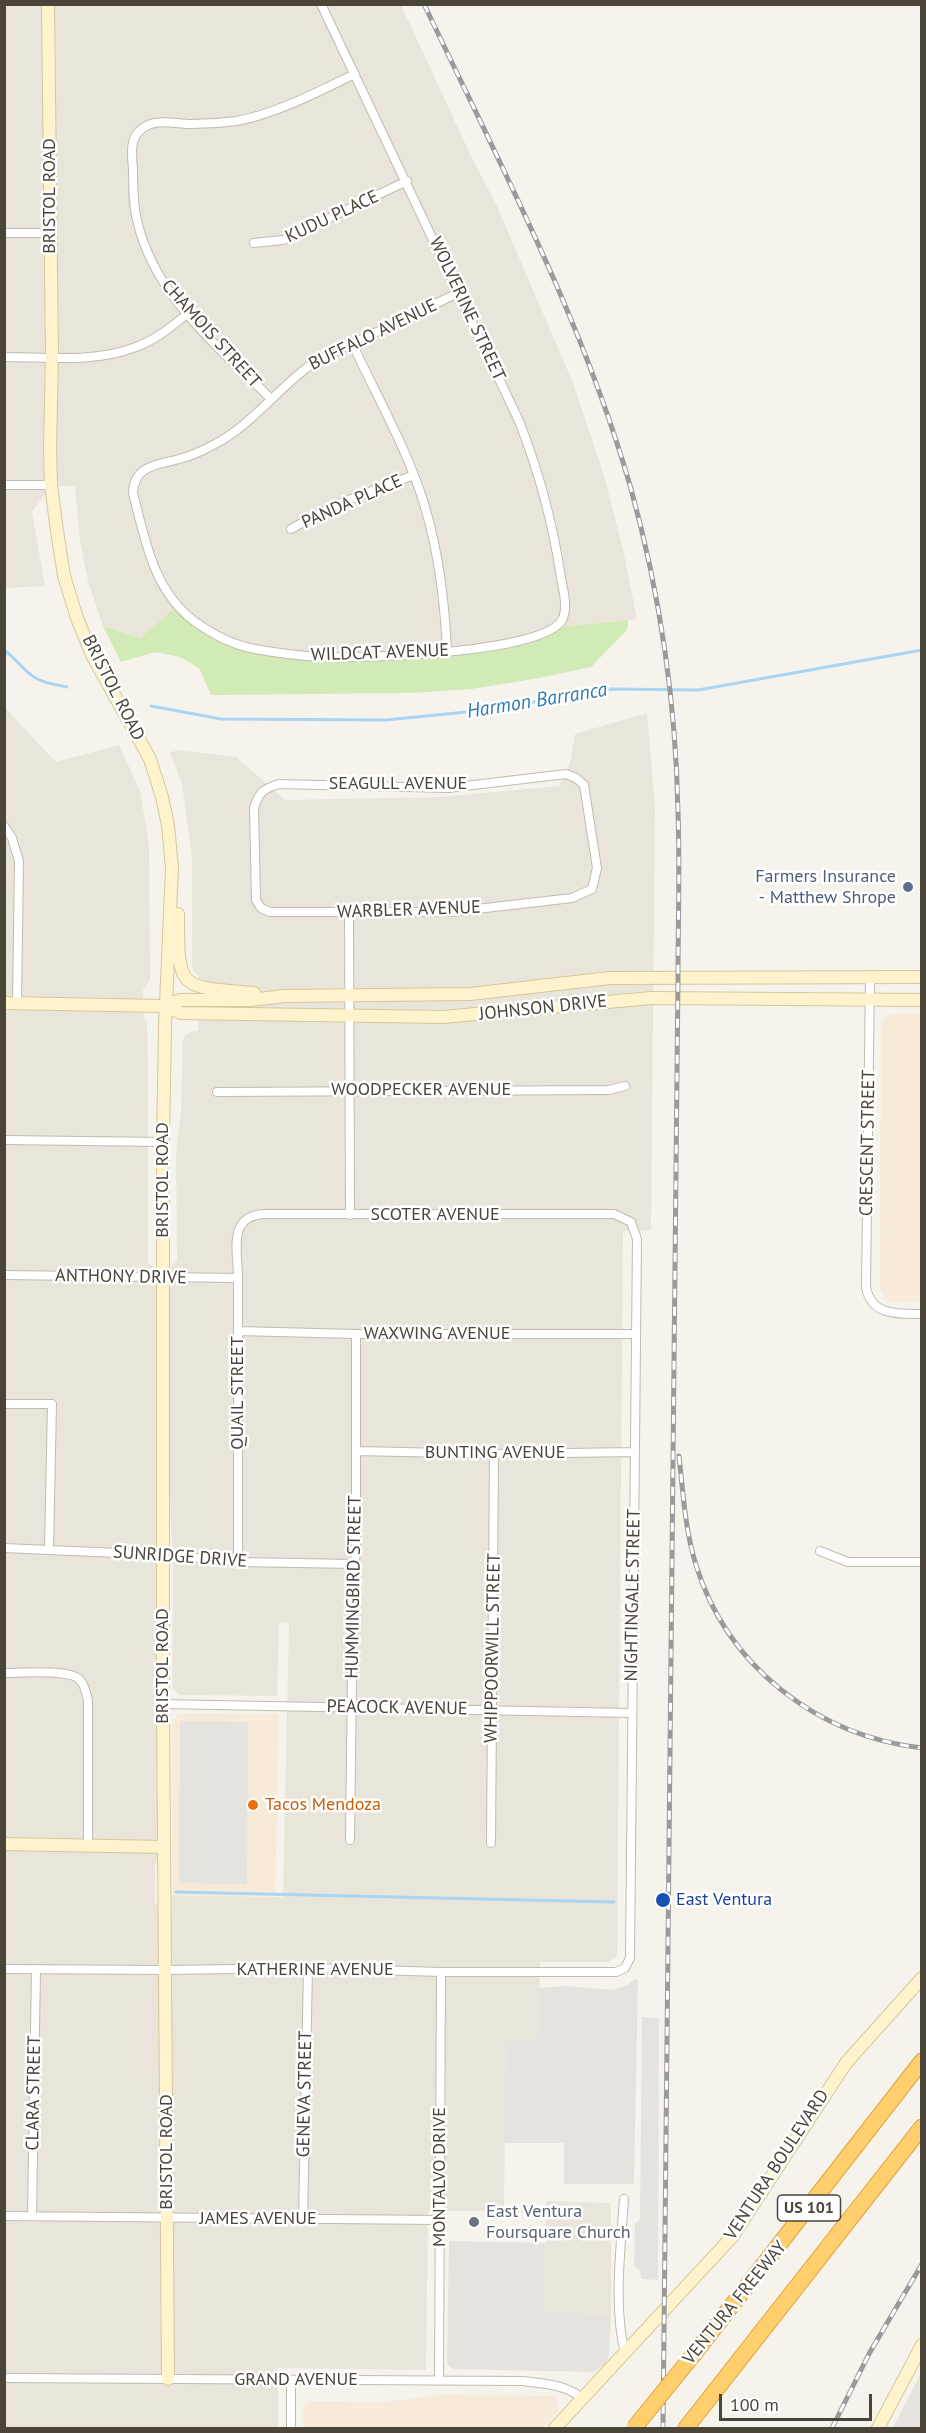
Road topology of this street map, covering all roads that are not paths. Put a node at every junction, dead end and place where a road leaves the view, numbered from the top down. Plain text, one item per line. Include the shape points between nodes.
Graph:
1 (48, 4) edge
2 (321, 4) edge
3 (355, 74) junction
4 (406, 181) junction
5 (4, 233) edge
6 (51, 233) junction
7 (254, 243) dead end
8 (458, 293) junction
9 (187, 314) junction
10 (352, 343) junction
11 (4, 357) edge
12 (52, 357) junction
13 (271, 399) junction
14 (140, 472) joint
15 (414, 475) junction
16 (4, 485) edge
17 (51, 486) junction
18 (291, 529) dead end
19 (557, 627) joint
20 (447, 652) junction
21 (4, 826) edge
22 (172, 868) junction
23 (591, 889) joint
24 (261, 908) joint
25 (349, 912) junction
26 (870, 977) junction
27 (921, 977) edge
28 (284, 996) junction
29 (350, 996) junction
30 (870, 999) junction
31 (921, 1000) edge
32 (11, 1003) edge
33 (165, 1006) junction
34 (350, 1015) junction
35 (625, 1086) dead end
36 (350, 1090) junction
37 (217, 1092) dead end
38 (4, 1140) edge
39 (163, 1142) junction
40 (350, 1215) junction
41 (631, 1222) joint
42 (241, 1224) joint
43 (4, 1275) edge
44 (163, 1277) junction
45 (238, 1278) junction
46 (921, 1314) edge
47 (238, 1331) junction
48 (356, 1334) junction
49 (636, 1334) junction
50 (4, 1404) edge
51 (356, 1451) junction
52 (634, 1452) junction
53 (494, 1454) junction
54 (4, 1548) edge
55 (49, 1548) junction
56 (820, 1551) dead end
57 (163, 1555) junction
58 (238, 1562) junction
59 (921, 1562) edge
60 (355, 1564) junction
61 (4, 1673) edge
62 (163, 1704) junction
63 (351, 1707) junction
64 (492, 1710) junction
65 (632, 1713) junction
66 (350, 1840) dead end
67 (491, 1843) dead end
68 (4, 1844) edge
69 (88, 1845) junction
70 (164, 1847) junction
71 (308, 1968) junction
72 (625, 1968) joint
73 (4, 1969) edge
74 (36, 1970) junction
75 (165, 1970) junction
76 (441, 1972) junction
77 (921, 1978) edge
78 (921, 2061) edge
79 (921, 2127) edge
80 (624, 2199) dead end
81 (4, 2216) edge
82 (32, 2216) junction
83 (167, 2218) junction
84 (303, 2219) junction
85 (440, 2220) junction
86 (921, 2345) edge
87 (625, 2353) junction
88 (4, 2378) edge
89 (168, 2379) junction
90 (291, 2380) junction
91 (439, 2381) junction
92 (583, 2399) junction
93 (291, 2428) edge
94 (555, 2428) edge
95 (634, 2428) edge
96 (686, 2428) edge
97 (878, 2428) edge

1 - 6 street, BRISTOL ROAD
2 - 3 street, WOLVERINE STREET
3 - 4 street, WOLVERINE STREET
3 - 9 street, CHAMOIS STREET via 259,115 210,123 158,123 141,130 131,148 137,219 154,269
4 - 7 street, KUDU PLACE via 283,240
4 - 8 street, WOLVERINE STREET
5 - 6 street
6 - 12 street, BRISTOL ROAD
8 - 10 street, BUFFALO AVENUE
8 - 19 street, WOLVERINE STREET via 519,421 546,498 565,602 563,619
9 - 12 street via 158,336 127,350
9 - 13 street, CHAMOIS STREET
10 - 13 street, BUFFALO AVENUE via 310,364
10 - 15 street
11 - 12 street
12 - 17 street, BRISTOL ROAD
13 - 14 street, BUFFALO AVENUE via 244,425 216,444
14 - 20 street, WILDCAT AVENUE via 133,493 155,570 178,605 214,634 253,649 311,656
15 - 18 street, PANDA PLACE via 333,506
15 - 20 street via 437,554
16 - 17 street
17 - 22 street, BRISTOL ROAD via 64,576 77,618 92,655 150,759 168,825
19 - 20 street, WILDCAT AVENUE via 531,638
21 - 32 street via 19,861
22 - 28 street via 178,906 179,963 188,982 202,988
22 - 33 street, BRISTOL ROAD
23 - 24 street, SEAGULL AVENUE via 597,868 584,785 566,774 447,788 279,784 264,788 254,808 256,900
23 - 25 street, WARBLER AVENUE via 572,898 451,912
24 - 25 street, WARBLER AVENUE via 270,912
25 - 29 street
26 - 27 street, JOHNSON DRIVE
26 - 29 street, JOHNSON DRIVE via 610,978 500,992
26 - 30 street, CRESCENT STREET
28 - 29 street, JOHNSON DRIVE
28 - 33 street, JOHNSON DRIVE via 180,1000
29 - 34 street
30 - 31 street, JOHNSON DRIVE
30 - 34 street, JOHNSON DRIVE via 651,998 463,1016
30 - 46 street, CRESCENT STREET via 866,1287 875,1307 886,1312
32 - 33 street, JOHNSON DRIVE
33 - 34 street, JOHNSON DRIVE via 181,1013
33 - 39 street, BRISTOL ROAD
34 - 36 street
35 - 36 street, WOODPECKER AVENUE via 609,1090
36 - 37 street, WOODPECKER AVENUE
36 - 40 street
38 - 39 street
39 - 44 street, BRISTOL ROAD
40 - 41 street, SCOTER AVENUE via 614,1214
40 - 42 street, SCOTER AVENUE via 256,1215
41 - 49 street, NIGHTINGALE STREET via 636,1239
42 - 45 street, QUAIL STREET via 236,1238
43 - 44 street, ANTHONY DRIVE
44 - 45 street, ANTHONY DRIVE
44 - 57 street, BRISTOL ROAD
45 - 47 street, QUAIL STREET
47 - 48 street, WAXWING AVENUE
47 - 58 street, QUAIL STREET
48 - 49 street, WAXWING AVENUE
48 - 51 street, HUMMINGBIRD STREET
49 - 52 street, NIGHTINGALE STREET
50 - 55 street via 52,1404
51 - 53 street, BUNTING AVENUE
51 - 60 street, HUMMINGBIRD STREET
52 - 53 street, BUNTING AVENUE
52 - 65 street, NIGHTINGALE STREET
53 - 64 street, WHIPPOORWILL STREET
54 - 55 street, SUNRIDGE DRIVE
55 - 57 street, SUNRIDGE DRIVE
56 - 59 street via 848,1562
57 - 58 street, SUNRIDGE DRIVE
57 - 62 street, BRISTOL ROAD
58 - 60 street, SUNRIDGE DRIVE
60 - 63 street, HUMMINGBIRD STREET
61 - 69 street via 62,1674 81,1680 88,1700
62 - 63 street, PEACOCK AVENUE
62 - 70 street, BRISTOL ROAD
63 - 64 street, PEACOCK AVENUE
63 - 66 street, HUMMINGBIRD STREET
64 - 65 street, PEACOCK AVENUE
64 - 67 street, WHIPPOORWILL STREET
65 - 72 street, NIGHTINGALE STREET via 630,1958
68 - 69 street
69 - 70 street
70 - 75 street, BRISTOL ROAD
71 - 75 street, KATHERINE AVENUE
71 - 76 street, KATHERINE AVENUE
71 - 84 street, GENEVA STREET
72 - 76 street, KATHERINE AVENUE via 616,1972
73 - 74 street, KATHERINE AVENUE
74 - 75 street, KATHERINE AVENUE
74 - 82 street, CLARA STREET
75 - 83 street, BRISTOL ROAD
76 - 85 street, MONTALVO DRIVE
77 - 87 street, VENTURA BOULEVARD via 846,2063 732,2237
78 - 95 highway, VENTURA FREEWAY / US 101, bridge
79 - 96 highway, VENTURA FREEWAY / US 101
80 - 87 street via 620,2335
81 - 82 street, JAMES AVENUE
82 - 83 street, JAMES AVENUE
83 - 84 street, JAMES AVENUE
83 - 89 street, BRISTOL ROAD
84 - 85 street, JAMES AVENUE
85 - 91 street, MONTALVO DRIVE
86 - 97 street
87 - 92 street, VENTURA BOULEVARD
88 - 89 street, GRAND AVENUE
89 - 90 street, GRAND AVENUE
90 - 91 street, GRAND AVENUE
90 - 93 street
91 - 92 street, GRAND AVENUE via 560,2385
92 - 94 street, VENTURA BOULEVARD

